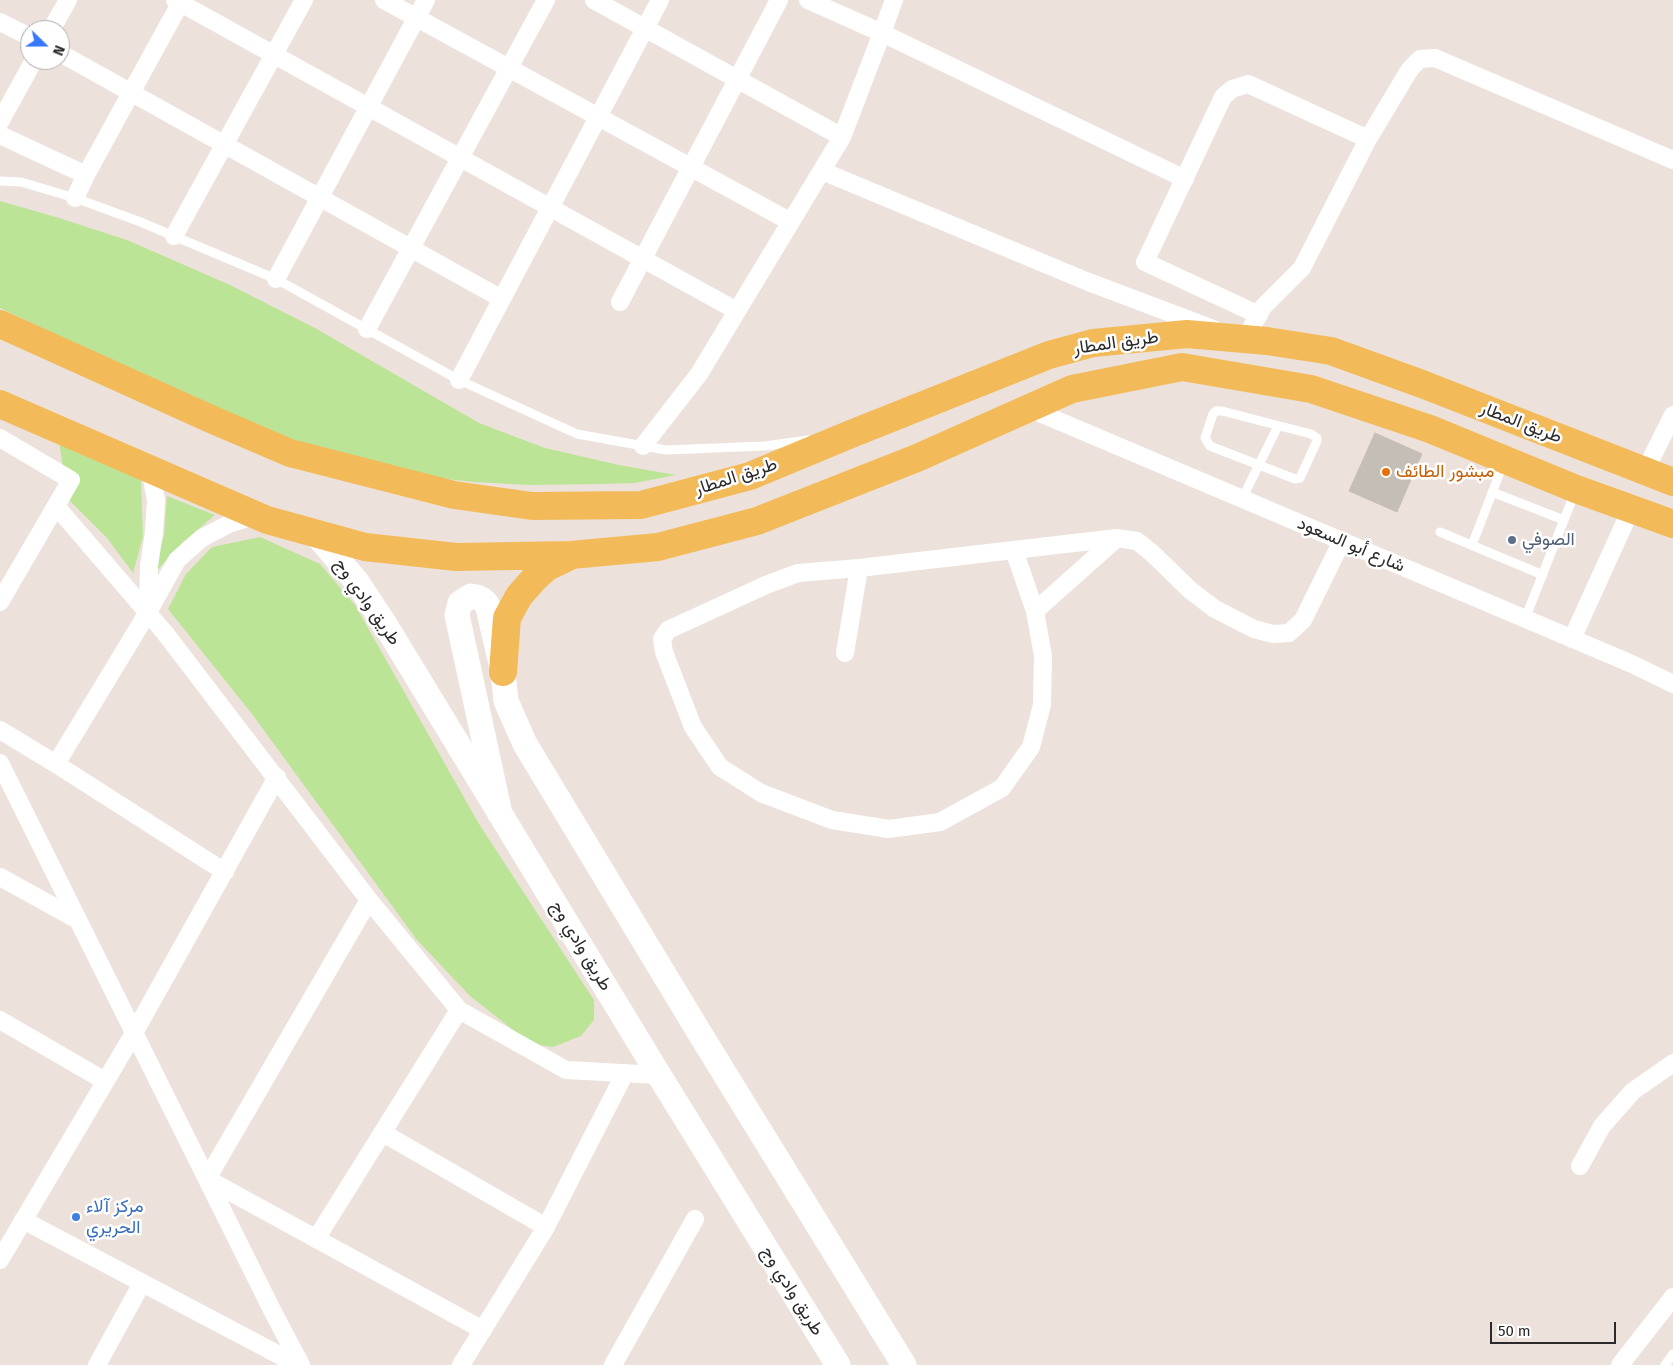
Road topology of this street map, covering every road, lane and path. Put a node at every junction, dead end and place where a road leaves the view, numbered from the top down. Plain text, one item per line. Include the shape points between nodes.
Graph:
1 (68, 0) edge
2 (304, 0) edge
3 (384, 0) edge
4 (426, 0) edge
5 (546, 0) edge
6 (594, 0) edge
7 (660, 0) edge
8 (779, 0) edge
9 (808, 0) edge
10 (894, 0) edge
11 (179, 1) edge
12 (416, 17) junction
13 (57, 20) edge
14 (0, 22) edge
15 (645, 28) junction
16 (20, 32) edge
17 (882, 33) junction
18 (274, 55) junction
19 (70, 59) edge
20 (509, 68) junction
21 (29, 70) edge
22 (738, 79) junction
23 (131, 93) junction
24 (368, 107) junction
25 (598, 117) junction
26 (0, 122) edge
27 (0, 135) edge
28 (842, 137) junction
29 (1368, 139) junction
30 (224, 145) junction
31 (460, 158) junction
32 (1673, 160) edge
33 (691, 167) junction
34 (822, 171) junction
35 (86, 175) junction
36 (1185, 179) junction
37 (0, 181) edge
38 (320, 197) junction
39 (75, 198) junction
40 (550, 208) junction
41 (791, 222) junction
42 (174, 236) junction
43 (411, 248) junction
44 (643, 259) junction
45 (276, 278) junction
46 (502, 299) junction
47 (620, 302) dead end
48 (737, 311) junction
49 (1259, 315) junction
50 (0, 324) edge
51 (367, 329) junction
52 (1240, 338) junction
53 (459, 380) junction
54 (0, 404) edge
55 (1028, 408) junction
56 (1673, 415) edge
57 (1278, 426) junction
58 (851, 434) junction
59 (0, 438) edge
60 (643, 446) junction
61 (1505, 460) junction
62 (1258, 465) junction
63 (150, 468) junction
64 (1645, 471) junction
65 (1673, 482) edge
66 (1576, 489) junction
67 (1492, 492) junction
68 (1242, 499) junction
69 (56, 506) junction
70 (1631, 509) junction
71 (257, 515) junction
72 (1564, 520) junction
73 (1672, 524) edge
74 (1440, 532) dead end
75 (315, 533) junction
76 (1117, 538) junction
77 (1342, 541) junction
78 (1472, 545) junction
79 (1014, 550) junction
80 (571, 555) junction
81 (859, 568) junction
82 (1543, 575) junction
83 (0, 602) edge
84 (1035, 610) junction
85 (148, 612) junction
86 (1525, 619) junction
87 (1572, 639) junction
88 (845, 653) dead end
89 (504, 672) junction
90 (1673, 684) edge
91 (0, 730) edge
92 (0, 764) edge
93 (56, 764) junction
94 (277, 777) junction
95 (500, 814) junction
96 (225, 872) junction
97 (0, 876) edge
98 (369, 900) junction
99 (78, 920) junction
100 (459, 1010) junction
101 (0, 1020) edge
102 (134, 1032) junction
103 (1673, 1063) edge
104 (625, 1073) junction
105 (659, 1076) junction
106 (105, 1081) junction
107 (383, 1133) junction
108 (1580, 1166) dead end
109 (207, 1179) junction
110 (695, 1219) dead end
111 (24, 1220) junction
112 (546, 1227) junction
113 (316, 1239) junction
114 (0, 1260) edge
115 (142, 1283) junction
116 (1673, 1297) edge
117 (483, 1330) junction
118 (1673, 1354) edge
119 (97, 1365) edge
120 (299, 1365) edge
121 (461, 1365) edge
122 (613, 1365) edge
123 (838, 1365) edge
124 (904, 1365) edge
125 (1620, 1365) edge
126 (1665, 1365) edge

1 - 13 street
2 - 18 street
3 - 12 street
4 - 12 street
5 - 20 street
6 - 15 street
7 - 15 street
8 - 22 street
9 - 17 street
10 - 17 street
11 - 18 street
11 - 23 street
12 - 20 street
12 - 24 street
14 - 16 street
15 - 22 street
15 - 25 street
17 - 28 street
17 - 36 street
18 - 24 street
18 - 30 street
19 - 23 street
20 - 25 street
20 - 31 street
21 - 26 street
22 - 28 street
22 - 33 street
23 - 30 street
23 - 35 street
24 - 31 street
24 - 38 street
25 - 33 street
25 - 40 street
27 - 35 street
28 - 34 street
29 - 32 street via 1410,68 1420,59 1435,58
29 - 36 street via 1248,84 1232,89 1224,97
29 - 49 street via 1302,268
30 - 38 street
30 - 42 street
31 - 40 street
31 - 43 street
33 - 41 street
33 - 44 street
34 - 41 street
34 - 52 street via 1086,282
35 - 39 street
36 - 49 street via 1145,262
37 - 39 lane via 21,182
38 - 43 street
38 - 45 street
39 - 42 lane
40 - 44 street
40 - 46 street
41 - 48 street
42 - 45 lane
43 - 46 street
43 - 51 street
44 - 47 street
44 - 48 street
45 - 51 lane
46 - 53 street
48 - 60 street via 700,374
49 - 52 street
50 - 58 main road, طريق المطار via 290,453 454,495 532,506 641,505 750,476
51 - 53 lane
52 - 58 main road, طريق المطار via 1187,334 1093,343 1049,355
52 - 64 main road, طريق المطار via 1332,351
53 - 60 lane via 577,434
54 - 63 main road, طريق وادي وج
55 - 61 main road, طريق المطار via 1072,389 1182,367 1311,389 1430,428
55 - 68 street, شارع أبو السعود
55 - 80 main road, طريق المطار via 917,458 758,521 658,547
56 - 64 street
57 - 62 lane
57 - 62 lane via 1317,438 1303,474 1295,479
57 - 62 lane via 1222,411 1213,414 1205,438 1207,443
58 - 60 lane via 764,446 666,450
59 - 69 street via 71,480
61 - 66 main road, طريق المطار
61 - 67 lane
62 - 68 lane
63 - 71 main road, طريق وادي وج
63 - 85 street via 156,500
64 - 65 main road, طريق المطار
66 - 70 main road, طريق المطار
66 - 72 lane
67 - 72 lane
67 - 78 lane
68 - 77 street, شارع أبو السعود
69 - 83 street
69 - 85 street
70 - 73 main road, طريق المطار
70 - 87 street
71 - 75 main road, طريق وادي وج
71 - 85 street via 202,538 177,560
72 - 82 lane
74 - 78 lane
75 - 80 main road, طريق وادي وج via 365,547 456,557
75 - 95 street, طريق وادي وج via 362,589
76 - 77 street via 1138,541 1215,609 1254,629 1273,634 1289,633 1303,620
76 - 79 street
76 - 84 street
77 - 86 street, شارع أبو السعود
78 - 82 lane
79 - 81 street
79 - 84 street
80 - 89 main road via 547,567 519,596 507,618
81 - 84 street via 798,574 766,585 668,630 662,639 693,727 720,767 761,793 832,820 889,829 940,822 1002,788 1031,747 1042,705 1043,656
81 - 88 street
82 - 86 lane
85 - 93 street
85 - 94 street
86 - 87 street, شارع أبو السعود
87 - 90 street, شارع أبو السعود
89 - 95 street via 487,604 477,597 465,598 457,615
89 - 124 street via 506,701 525,744
91 - 93 street
92 - 99 street
93 - 96 street
94 - 96 street
94 - 98 street
95 - 105 street, طريق وادي وج
96 - 102 street
97 - 99 street
98 - 100 street
98 - 109 street
99 - 102 street
100 - 104 street via 566,1070
100 - 107 street
101 - 106 street
102 - 106 street
102 - 109 street
103 - 108 street via 1633,1092 1614,1112 1602,1126
104 - 105 street
104 - 112 street
105 - 123 street, طريق وادي وج
106 - 111 street
107 - 112 street
107 - 113 street
109 - 113 street
109 - 120 street
110 - 122 street
111 - 114 street
111 - 115 street
112 - 117 street
113 - 117 street
115 - 119 street
115 - 120 street
116 - 125 street
117 - 121 street
118 - 126 lane

